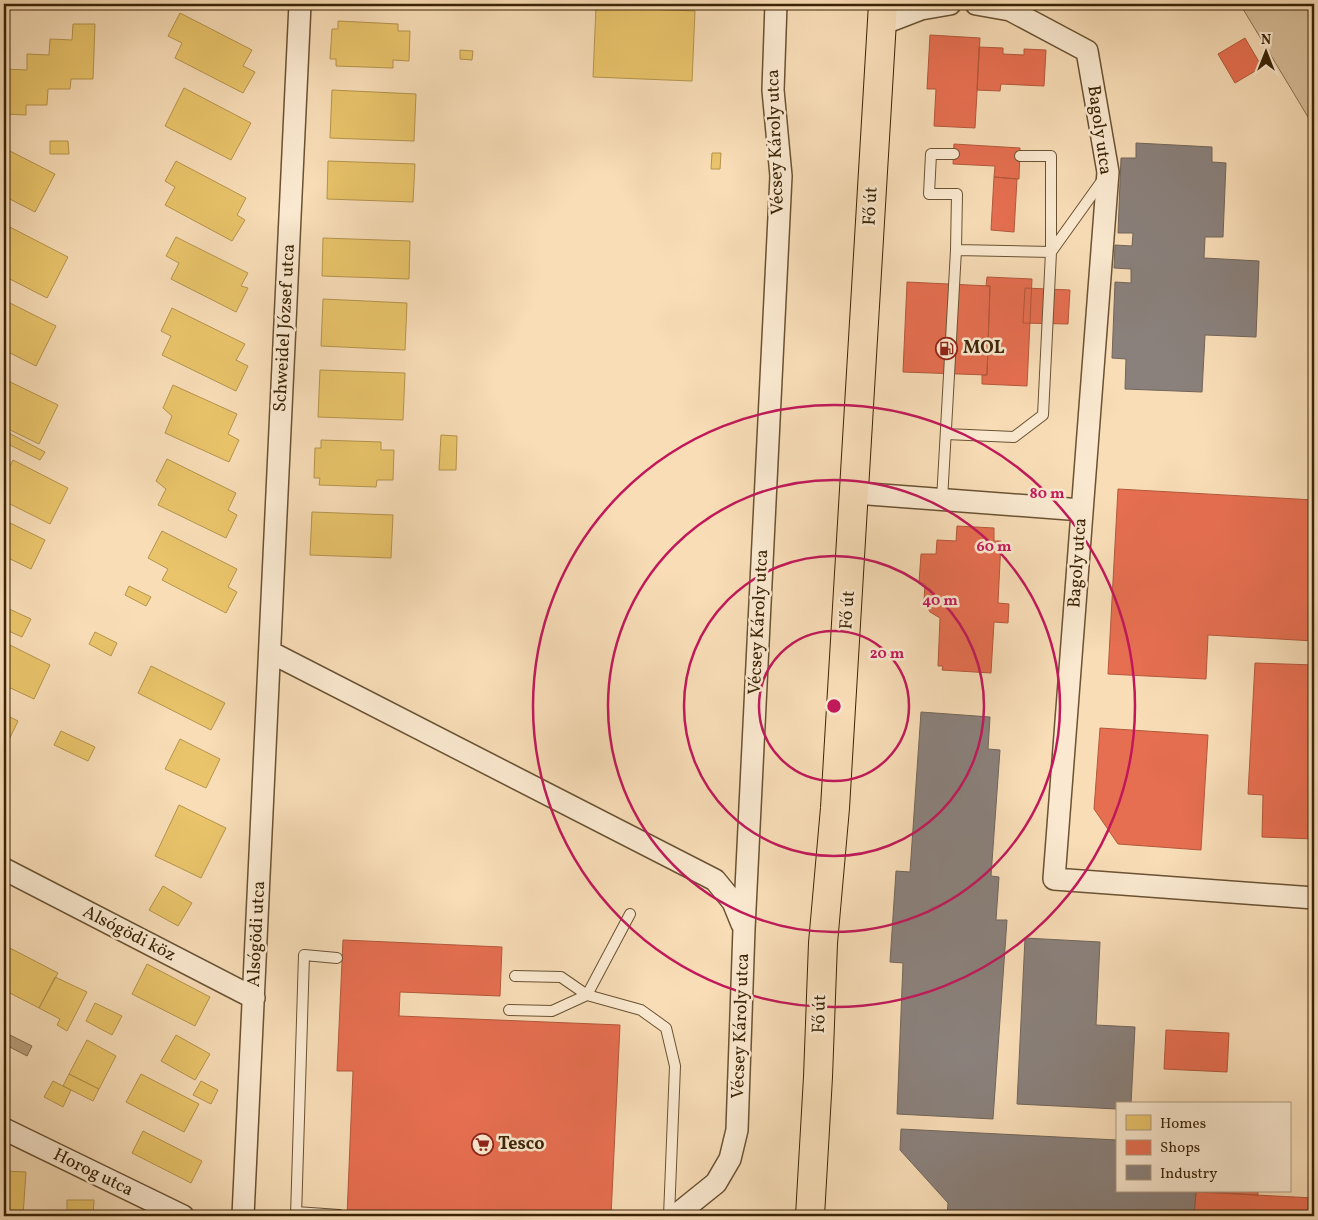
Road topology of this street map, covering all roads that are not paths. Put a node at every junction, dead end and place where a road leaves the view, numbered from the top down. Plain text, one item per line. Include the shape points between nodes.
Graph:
1 (300, 4) edge
2 (776, 4) edge
3 (950, 4) edge
4 (976, 4) edge
5 (882, 14) edge
6 (954, 154) dead end
7 (1020, 156) dead end
8 (1108, 172) junction
9 (956, 250) junction
10 (1052, 252) junction
11 (946, 434) junction
12 (855, 492) junction
13 (942, 500) junction
14 (1082, 510) junction
15 (270, 652) junction
16 (4, 869) edge
17 (1314, 898) edge
18 (630, 914) dead end
19 (744, 929) junction
20 (337, 958) dead end
21 (515, 976) dead end
22 (587, 995) junction
23 (254, 998) junction
24 (509, 1010) dead end
25 (4, 1129) edge
26 (296, 1214) edge
27 (340, 1215) dead end
28 (183, 1216) edge
29 (243, 1216) edge
30 (669, 1216) edge
31 (676, 1216) edge
32 (810, 1216) edge

1 - 15 street, Schweidel József utca
2 - 19 street, Vécsey Károly utca via 773,90 781,176
3 - 5 street
4 - 8 street, Bagoly utca via 1010,10 1087,51
5 - 12 main road, Fő út
6 - 9 lane via 932,154 930,194 957,194
7 - 10 lane via 1051,156
8 - 10 lane
8 - 14 street, Bagoly utca
9 - 10 lane
9 - 11 lane
10 - 11 lane via 1043,415 1014,437
11 - 13 lane
12 - 13 street
12 - 32 main road, Fő út via 823,943
13 - 14 street
14 - 17 street, Bagoly utca via 1054,879
15 - 19 street via 715,880 733,902
15 - 23 street, Alsógödi utca
16 - 23 street, Alsógödi köz
18 - 22 lane
19 - 31 street, Vécsey Károly utca via 737,1130 730,1159 716,1183
20 - 26 lane via 304,955
21 - 22 lane via 562,977
22 - 24 lane via 552,1011
22 - 30 lane via 641,1010 666,1028 675,1066
23 - 29 street, Alsógödi utca
25 - 28 street, Horog utca
26 - 27 lane

